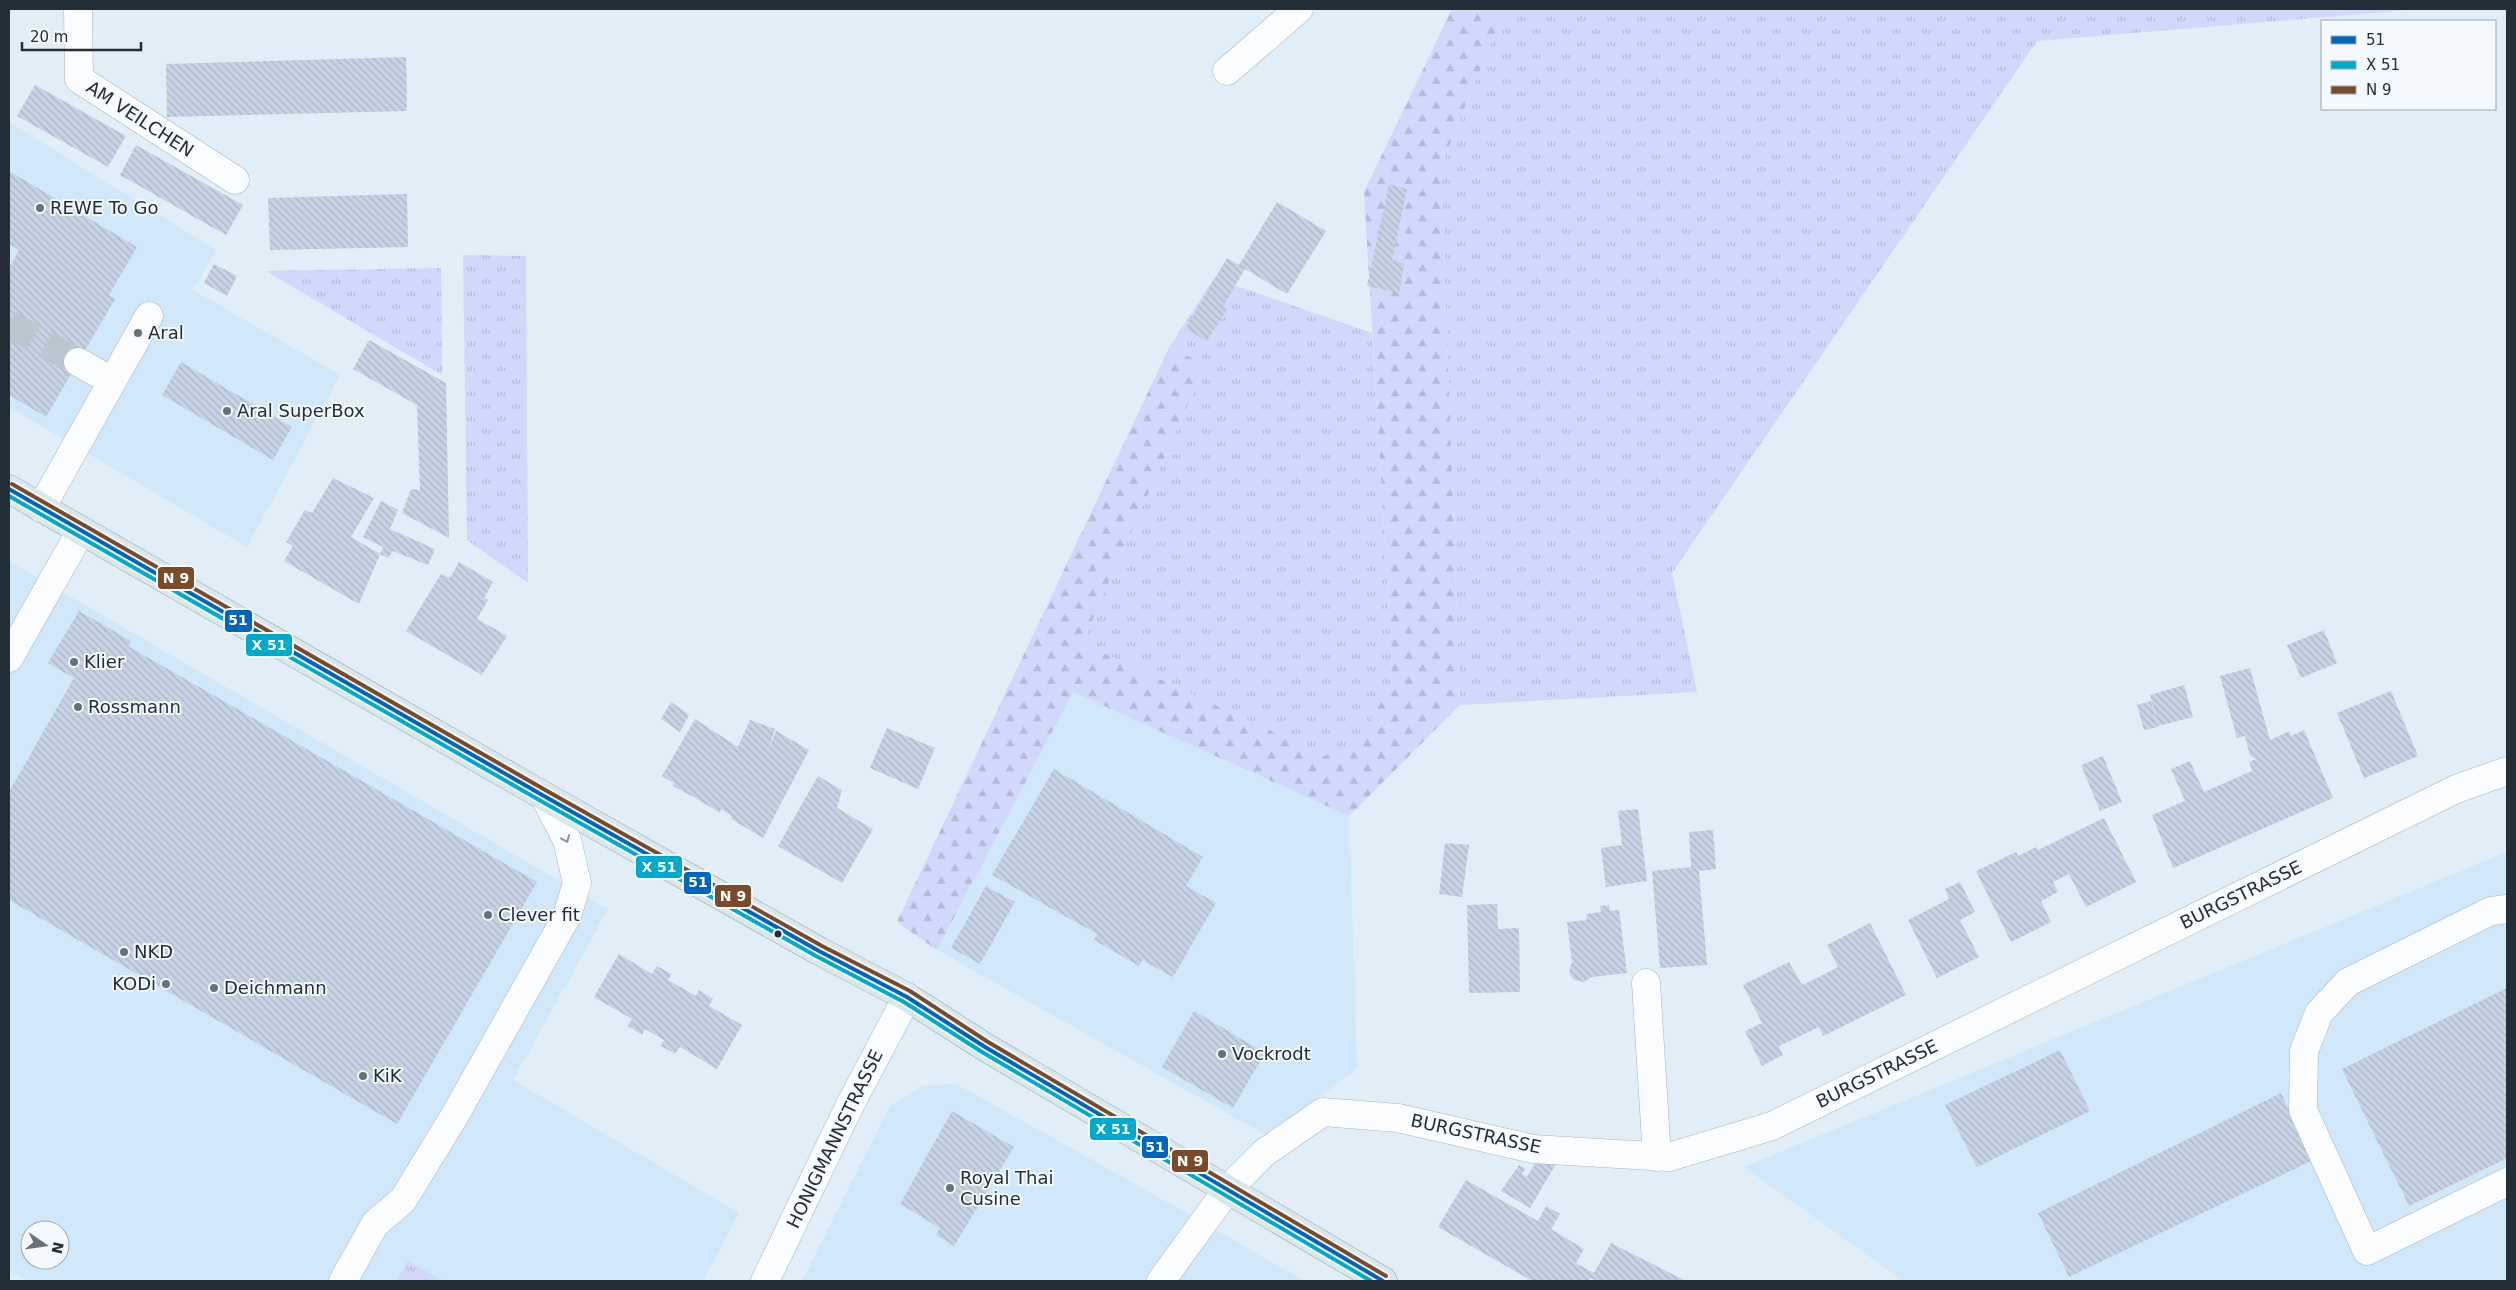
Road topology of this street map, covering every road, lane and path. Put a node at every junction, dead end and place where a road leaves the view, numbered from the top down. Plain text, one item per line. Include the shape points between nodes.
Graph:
1 (78, 9) edge
2 (1299, 9) edge
3 (1227, 71) dead end
4 (235, 180) dead end
5 (149, 316) dead end
6 (78, 362) tunnel mouth
7 (112, 381) junction
8 (9, 489) edge
9 (41, 508) junction
10 (81, 531) junction
11 (9, 658) edge
12 (2507, 770) edge
13 (544, 796) junction
14 (2507, 909) edge
15 (1646, 983) dead end
16 (907, 998) junction
17 (1657, 1157) junction
18 (2507, 1182) edge
19 (1227, 1190) junction
20 (343, 1281) edge
21 (765, 1281) edge
22 (1161, 1281) edge
23 (1383, 1281) edge

1 - 4 street, AM VEILCHEN via 79,79
2 - 3 street
5 - 7 street
6 - 7 street
7 - 9 street
8 - 9 main road
9 - 10 main road
10 - 11 street
10 - 13 main road
12 - 17 street, BURGSTRASSE via 2456,789 1772,1126 1669,1157
13 - 16 main road
13 -> 20 street via 568,840 577,883 567,916 445,1132 403,1200 375,1224
14 - 18 street via 2491,911 2348,982 2319,1013 2304,1051 2303,1110 2367,1251
15 - 17 street
16 - 19 main road
16 - 21 street, HONIGMANNSTRASSE via 849,1107
17 - 19 street, BURGSTRASSE via 1533,1149 1398,1118 1323,1112 1264,1153
19 - 22 street, BURGSTRASSE
19 - 23 main road

